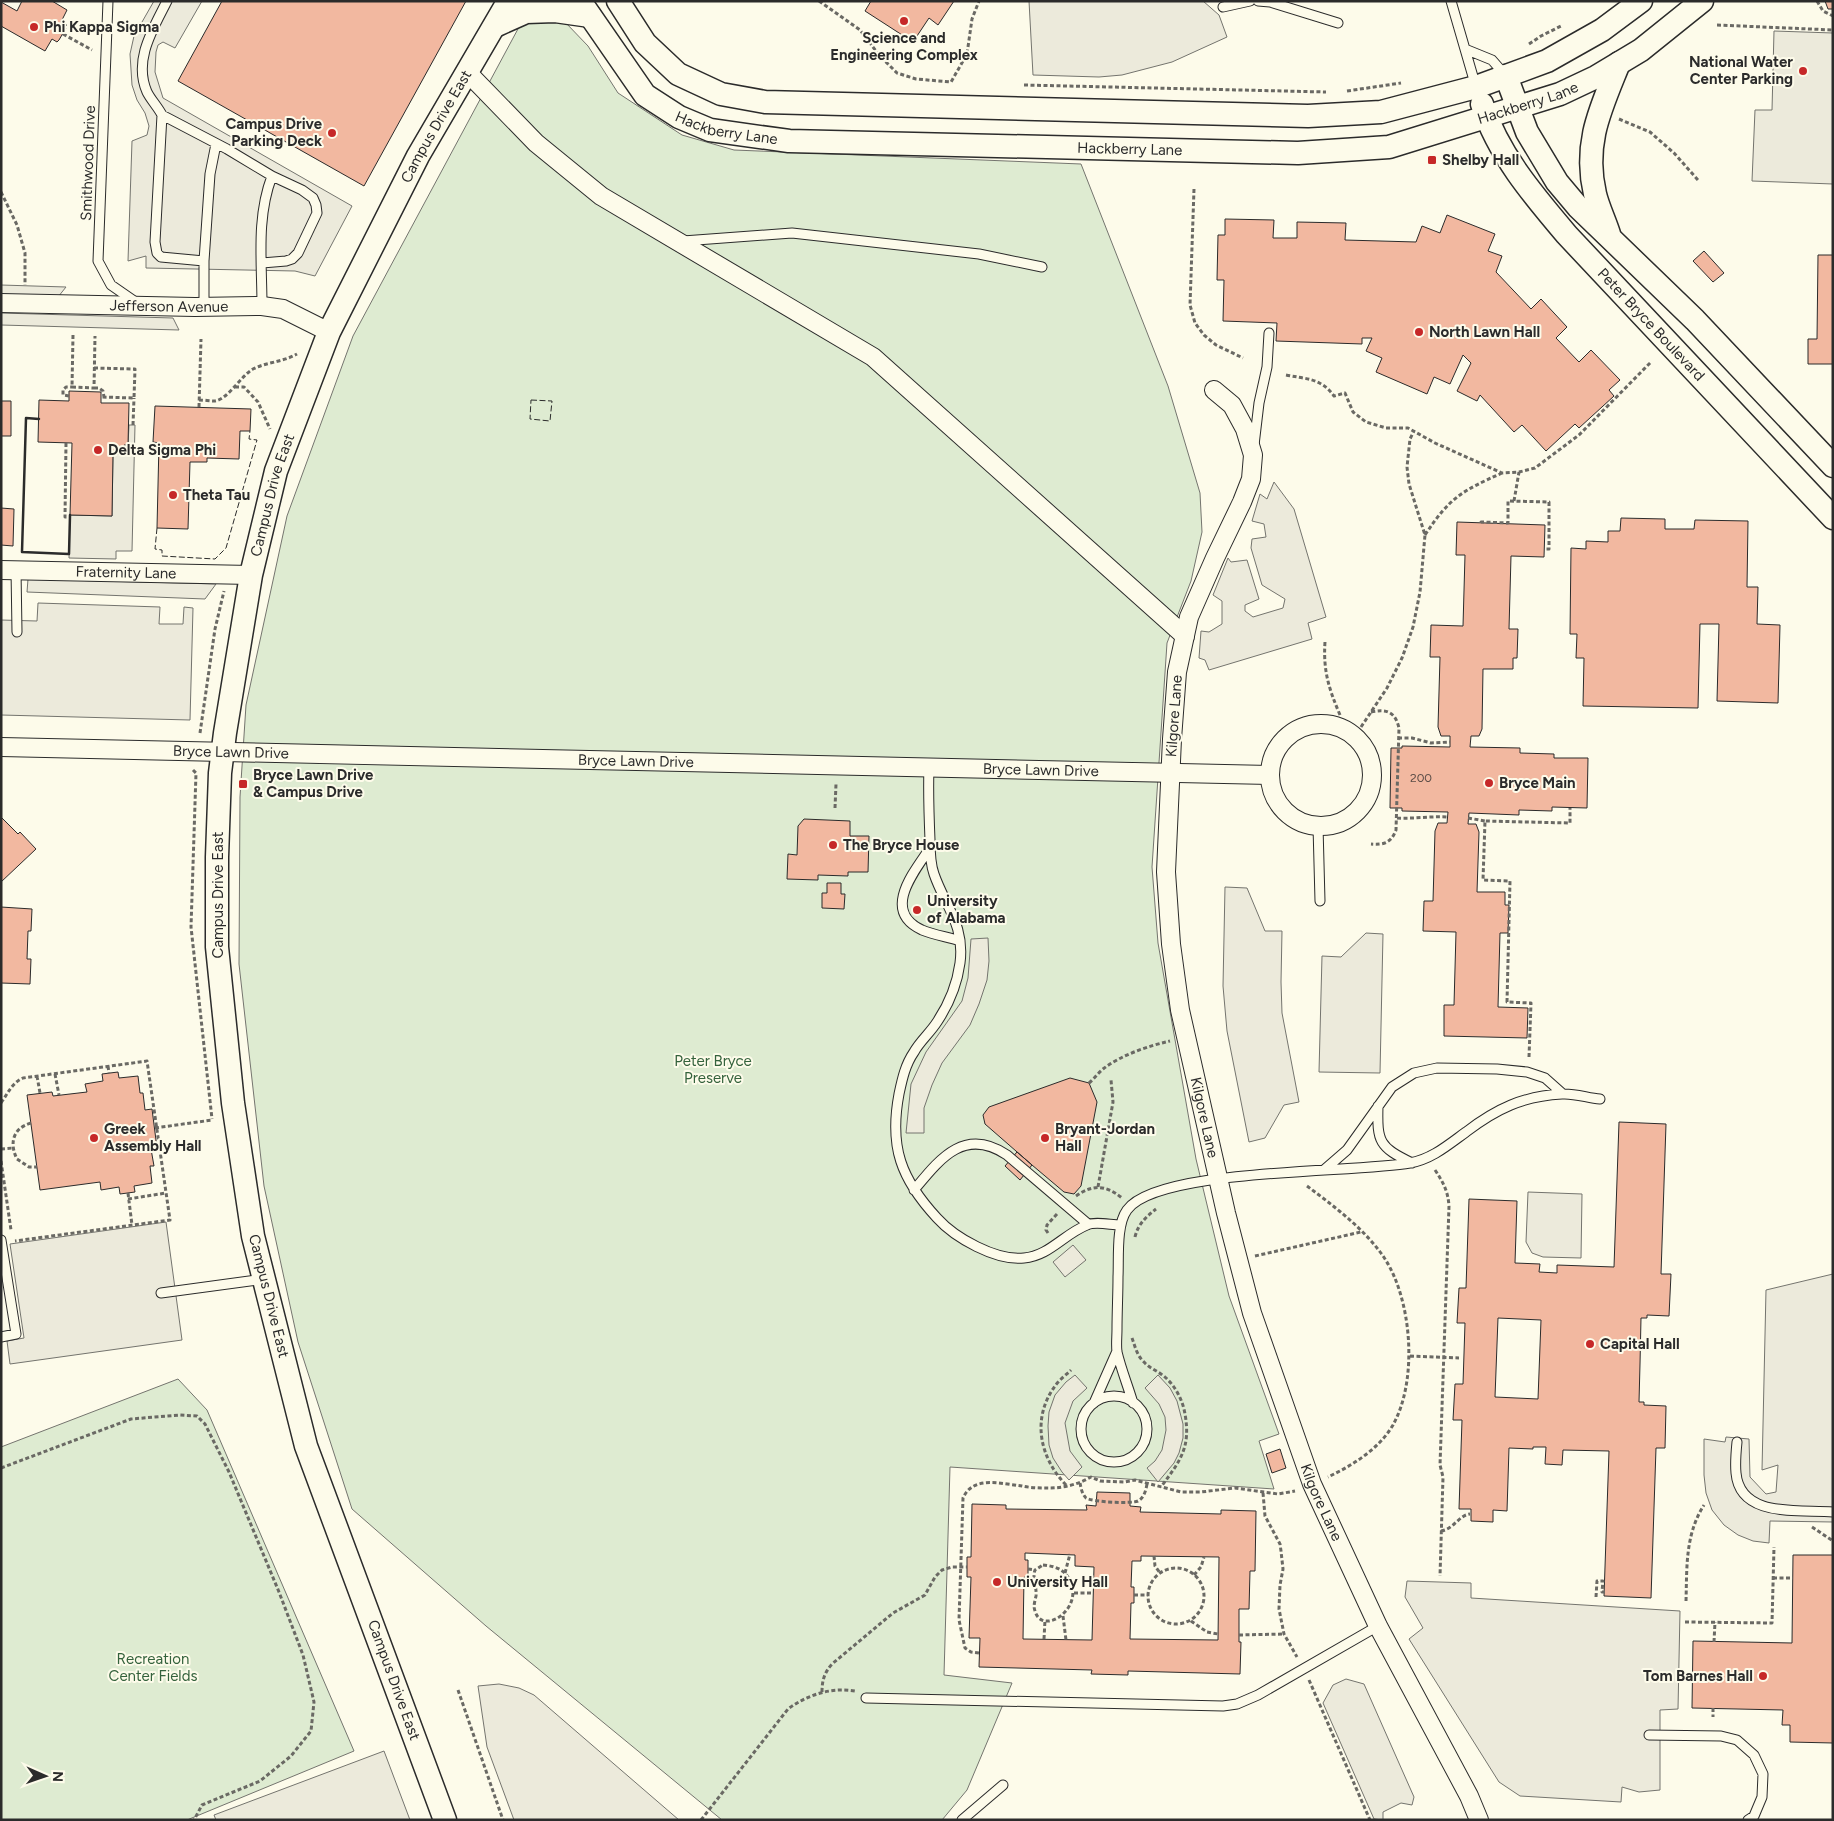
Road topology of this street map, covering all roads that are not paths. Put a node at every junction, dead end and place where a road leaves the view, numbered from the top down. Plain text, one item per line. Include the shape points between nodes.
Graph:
1 (108, 1) edge
2 (167, 1) edge
3 (514, 1) edge
4 (618, 1) edge
5 (1250, 1) edge
6 (1258, 1) edge
7 (1451, 1) edge
8 (1641, 1) edge
9 (1702, 1) edge
10 (1223, 7) dead end
11 (585, 9) edge
12 (1338, 23) dead end
13 (494, 26) junction
14 (1466, 49) junction
15 (1619, 63) junction
16 (467, 72) junction
17 (1506, 76) junction
18 (1476, 87) junction
19 (1519, 108) junction
20 (162, 115) junction
21 (1486, 118) junction
22 (216, 144) junction
23 (272, 176) junction
24 (1612, 240) junction
25 (677, 242) junction
26 (204, 261) junction
27 (262, 263) junction
28 (1042, 267) dead end
29 (1, 303) edge
30 (141, 306) junction
31 (262, 306) junction
32 (204, 307) junction
33 (329, 332) junction
34 (1269, 333) dead end
35 (1214, 390) dead end
36 (1253, 455) junction
37 (1833, 466) edge
38 (1833, 518) edge
39 (9, 570) edge
40 (251, 575) junction
41 (17, 632) dead end
42 (1184, 636) junction
43 (1, 747) edge
44 (222, 753) junction
45 (929, 768) junction
46 (1170, 773) junction
47 (1270, 775) junction
48 (1318, 826) junction
49 (930, 848) junction
50 (1320, 901) dead end
51 (960, 941) junction
52 (1564, 1094) junction
53 (1600, 1100) dead end
54 (1378, 1106) junction
55 (1412, 1163) junction
56 (1324, 1170) junction
57 (1218, 1179) junction
58 (914, 1190) junction
59 (1088, 1224) junction
60 (1120, 1225) junction
61 (1, 1240) edge
62 (264, 1279) junction
63 (161, 1293) dead end
64 (1, 1337) edge
65 (1117, 1351) junction
66 (1094, 1403) junction
67 (1133, 1403) junction
68 (1737, 1442) dead end
69 (1833, 1512) edge
70 (1378, 1626) junction
71 (866, 1698) road end
72 (1649, 1735) dead end
73 (1003, 1784) dead end
74 (445, 1820) edge
75 (962, 1820) edge
76 (1479, 1820) edge
77 (1748, 1820) edge

1 - 30 lane, Smithwood Drive via 98,261 111,285
2 - 20 lane via 148,40 143,69 148,94
3 - 13 street, Campus Drive East via 505,8
4 - 18 street, Hackberry Lane via 645,43 678,74 721,94 765,102 1308,116 1381,112
5 - 10 lane
6 - 12 lane
7 - 14 lane
8 - 17 street, Hackberry Lane via 1602,30 1547,61
9 - 15 street, Hackberry Lane via 1641,50
11 - 13 street via 526,12
11 - 21 street, Hackberry Lane via 646,95 679,117 710,130 789,141 1298,153 1389,148
13 - 16 street, Campus Drive East
14 - 17 lane via 1492,60
14 - 18 lane
15 - 19 street, Hackberry Lane via 1560,94
15 - 24 street via 1594,128 1590,161 1595,194
16 - 25 street via 536,143 601,196
16 - 33 street, Campus Drive East via 418,156
17 - 18 street, Hackberry Lane
17 - 19 street, Peter Bryce Boulevard
18 - 21 street, Peter Bryce Boulevard
19 - 21 street, Hackberry Lane
19 - 24 street, Peter Bryce Boulevard via 1527,132 1557,182
20 - 22 lane
20 - 26 lane via 154,242 161,257
21 - 38 street, Peter Bryce Boulevard via 1515,169 1567,235
22 - 23 lane
22 - 26 lane via 210,174
23 - 27 lane via 260,230
23 - 27 lane via 313,198 317,213 292,259
24 - 37 street, Peter Bryce Boulevard via 1695,320
25 - 28 lane via 792,233 979,254
25 - 42 street via 873,357
26 - 32 lane
27 - 31 lane
29 - 30 street, Jefferson Avenue
30 - 32 street, Jefferson Avenue
31 - 32 street, Jefferson Avenue
31 - 33 street, Jefferson Avenue via 283,309
33 - 40 street, Campus Drive East via 276,472
34 - 36 lane
35 - 36 street, Kilgore Lane via 1232,405 1245,429
36 - 42 street, Kilgore Lane via 1251,479 1245,495 1189,617
39 - 40 street, Fraternity Lane
39 - 41 lane
40 - 44 street, Campus Drive East
42 - 46 street, Kilgore Lane via 1177,672
43 - 44 street, Bryce Lawn Drive
44 - 45 street, Bryce Lawn Drive
44 - 62 street, Campus Drive East via 217,947 233,1103 253,1236
45 - 46 street, Bryce Lawn Drive
45 - 49 lane
46 - 47 street, Bryce Lawn Drive
46 - 57 street, Kilgore Lane via 1166,872 1171,944 1185,1037
47 - 48 street via 1272,790 1290,816
47 - 48 street via 1273,758 1281,743 1310,725 1328,724 1358,740 1368,754 1372,771 1370,788 1363,804 1335,824
48 - 50 lane
49 - 51 lane via 933,873 952,912
49 - 51 lane via 908,881 902,895 903,909 910,922 922,930
51 - 58 lane via 955,990 937,1022 913,1052 903,1075 895,1117 900,1162
52 - 53 lane
52 - 54 lane via 1545,1078 1527,1072 1437,1068 1414,1073 1392,1087
52 - 55 lane via 1511,1104 1491,1113 1440,1152
54 - 55 lane via 1377,1128 1381,1142 1391,1153
54 - 56 lane via 1347,1150
55 - 56 lane
56 - 57 lane
57 - 60 lane via 1142,1197 1127,1209
57 - 70 street, Kilgore Lane via 1252,1313 1312,1484
58 - 59 lane via 943,1225 999,1256 1033,1256
58 - 59 lane via 946,1154 963,1146 983,1145 1007,1155
59 - 60 lane
60 - 65 lane
61 - 64 lane via 16,1334
62 - 63 lane
62 - 74 street, Campus Drive East via 306,1446
65 - 66 lane
65 - 67 lane
66 - 67 lane via 1114,1396
66 - 67 lane via 1083,1420 1083,1440 1095,1456 1114,1462 1133,1456 1145,1439 1145,1419
68 - 69 lane via 1738,1482 1753,1502 1770,1508
70 - 71 lane via 1258,1695 1224,1706
70 - 76 street, Kilgore Lane
72 - 77 lane via 1720,1736 1737,1740 1754,1756 1762,1774 1762,1797 1754,1816
73 - 75 lane

